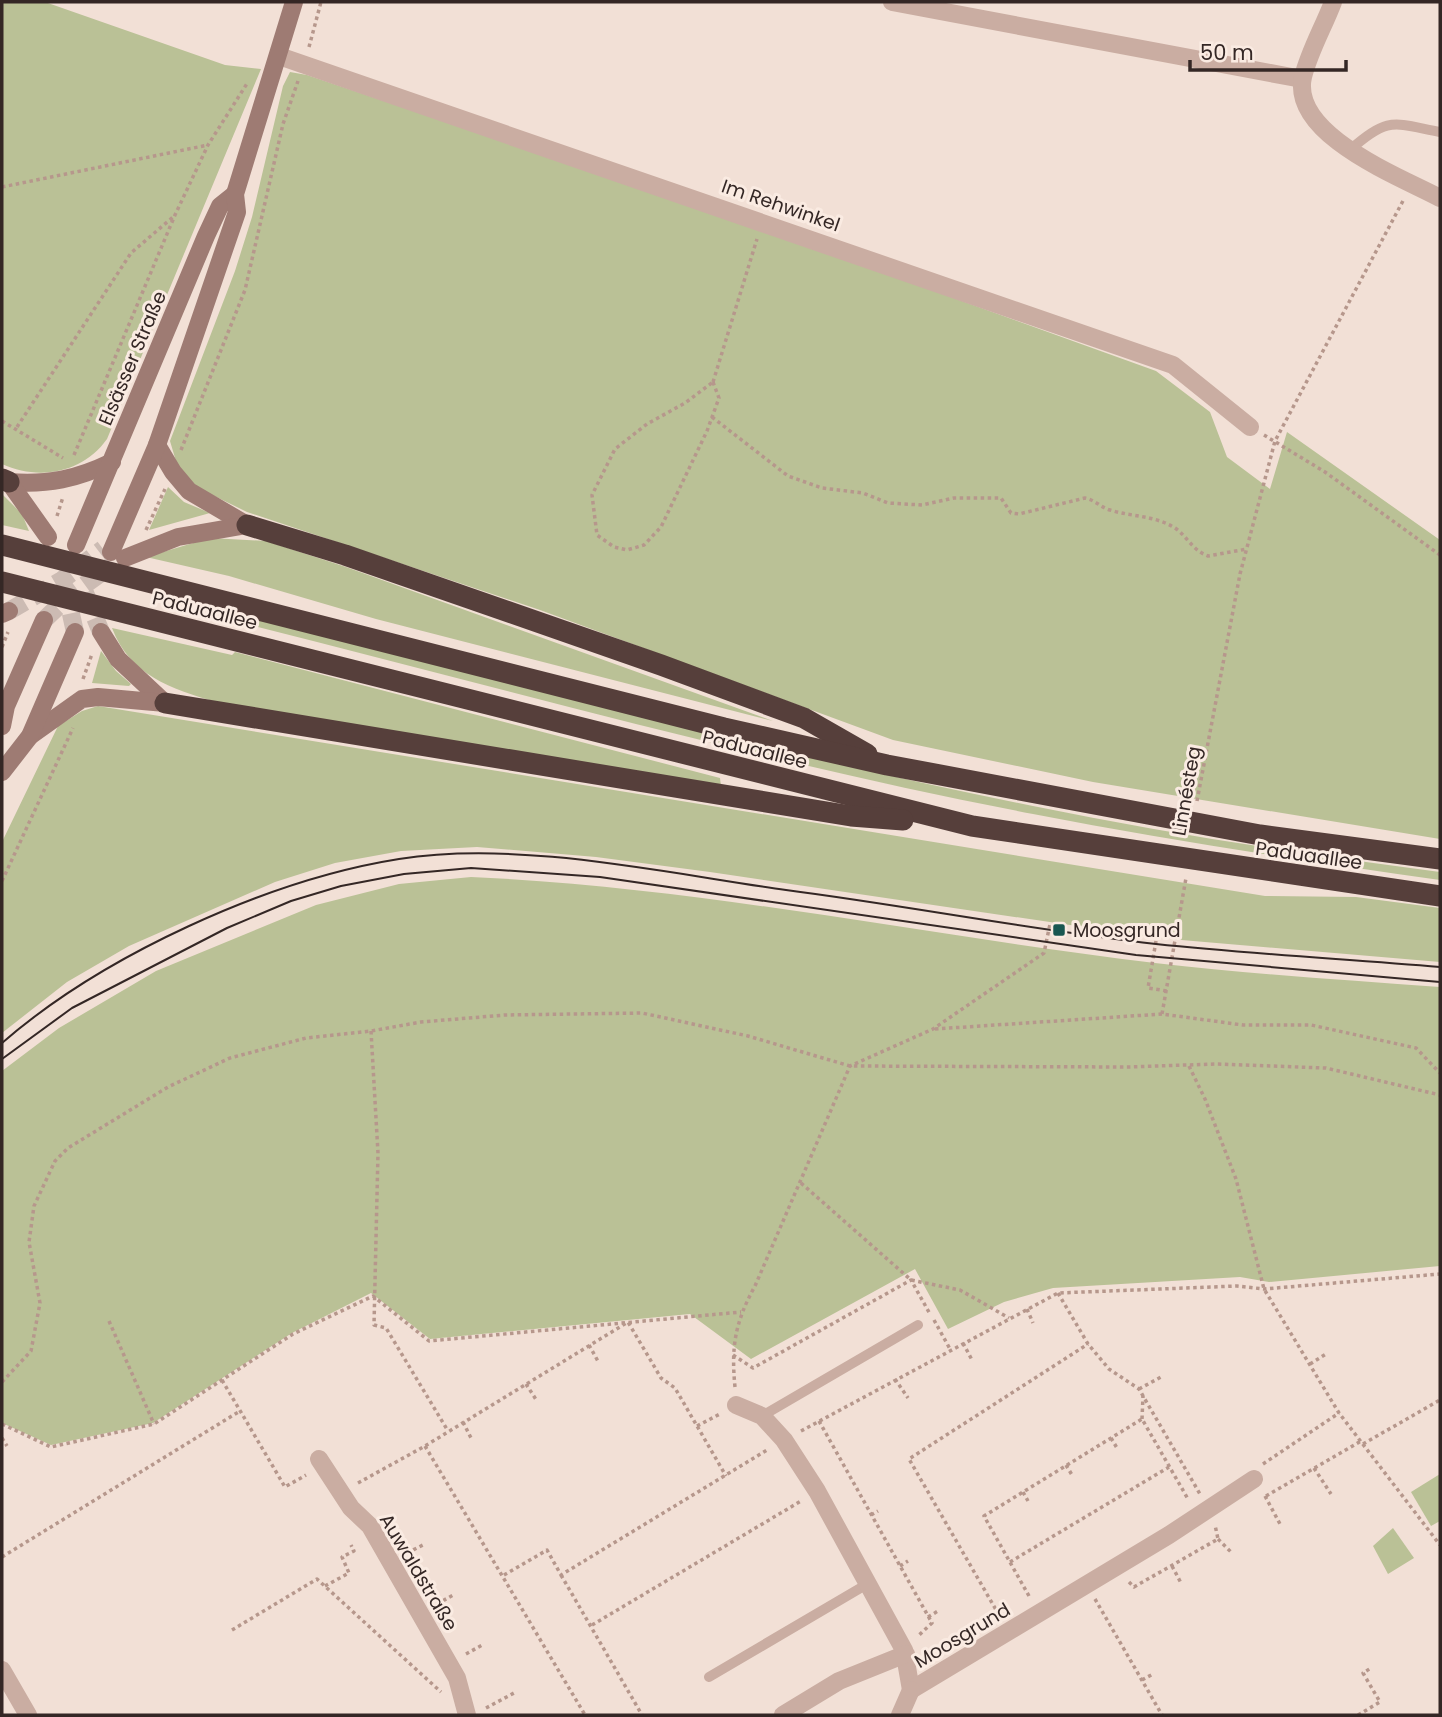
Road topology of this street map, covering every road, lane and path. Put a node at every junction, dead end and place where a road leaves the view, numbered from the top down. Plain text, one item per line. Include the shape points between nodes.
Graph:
1 (293, 2) edge
2 (321, 2) edge
3 (892, 2) edge
4 (1333, 2) edge
5 (279, 56) junction
6 (304, 63) junction
7 (1302, 79) junction
8 (231, 108) dead end
9 (1440, 132) edge
10 (208, 145) junction
11 (1350, 150) junction
12 (1412, 183) junction
13 (2, 187) edge
14 (235, 194) junction
15 (1440, 198) edge
16 (175, 215) junction
17 (764, 221) junction
18 (713, 382) junction
19 (712, 417) junction
20 (2, 421) edge
21 (17, 427) junction
22 (1250, 428) joint
23 (1275, 441) junction
24 (157, 445) junction
25 (112, 462) junction
26 (173, 472) junction
27 (5, 480) edge
28 (247, 525) junction
29 (48, 537) dead end
30 (2, 545) edge
31 (118, 549) junction
32 (1247, 549) junction
33 (1440, 555) edge
34 (77, 556) junction
35 (2, 582) edge
36 (44, 620) tunnel mouth
37 (75, 632) tunnel mouth
38 (101, 632) joint
39 (4, 699) edge
40 (82, 699) junction
41 (165, 703) junction
42 (2, 726) edge
43 (30, 736) junction
44 (887, 765) junction
45 (2, 772) edge
46 (1196, 810) dead end
47 (972, 826) junction
48 (1440, 859) edge
49 (1186, 875) dead end
50 (2, 881) edge
51 (1440, 896) edge
52 (1050, 924) dead end
53 (1156, 942) dead end
54 (1167, 991) junction
55 (1162, 1014) junction
56 (933, 1030) junction
57 (371, 1031) junction
58 (1188, 1065) junction
59 (850, 1066) junction
60 (1440, 1073) edge
61 (1440, 1095) edge
62 (800, 1183) junction
63 (1440, 1274) edge
64 (911, 1280) junction
65 (1264, 1289) junction
66 (373, 1296) junction
67 (1027, 1309) dead end
68 (741, 1312) junction
69 (1009, 1318) dead end
70 (109, 1321) dead end
71 (628, 1322) junction
72 (1033, 1323) dead end
73 (918, 1325) dead end
74 (963, 1343) dead end
75 (1088, 1344) junction
76 (589, 1345) junction
77 (950, 1349) dead end
78 (732, 1354) junction
79 (1326, 1354) dead end
80 (971, 1360) dead end
81 (599, 1363) dead end
82 (1310, 1364) junction
83 (1161, 1377) dead end
84 (895, 1379) dead end
85 (222, 1380) junction
86 (2, 1382) edge
87 (526, 1384) junction
88 (1139, 1389) junction
89 (1143, 1395) junction
90 (908, 1398) dead end
91 (1440, 1400) edge
92 (537, 1401) dead end
93 (736, 1405) junction
94 (240, 1410) junction
95 (1339, 1413) junction
96 (762, 1416) junction
97 (1142, 1419) junction
98 (819, 1421) dead end
99 (463, 1422) junction
100 (2, 1424) edge
101 (154, 1424) junction
102 (697, 1426) junction
103 (447, 1432) junction
104 (2, 1438) edge
105 (1111, 1438) junction
106 (472, 1440) dead end
107 (1362, 1443) junction
108 (7, 1446) dead end
109 (425, 1447) junction
110 (1117, 1448) dead end
111 (321, 1462) joint
112 (1066, 1465) junction
113 (390, 1466) dead end
114 (1170, 1466) junction
115 (1314, 1468) junction
116 (1072, 1475) dead end
117 (726, 1476) dead end
118 (1254, 1479) joint
119 (817, 1491) junction
120 (1023, 1492) junction
121 (1331, 1494) dead end
122 (1265, 1496) junction
123 (1028, 1501) dead end
124 (1255, 1502) dead end
125 (878, 1511) dead end
126 (1209, 1514) junction
127 (871, 1515) junction
128 (1225, 1519) dead end
129 (1280, 1524) dead end
130 (1438, 1533) dead end
131 (1434, 1537) junction
132 (1218, 1539) junction
133 (425, 1544) dead end
134 (351, 1545) dead end
135 (1440, 1545) edge
136 (407, 1553) dead end
137 (1231, 1553) dead end
138 (2, 1557) edge
139 (908, 1561) dead end
140 (1010, 1562) junction
141 (900, 1566) junction
142 (1172, 1566) junction
143 (1115, 1567) junction
144 (561, 1576) dead end
145 (869, 1583) junction
146 (1181, 1583) dead end
147 (1087, 1584) junction
148 (325, 1586) junction
149 (455, 1594) dead end
150 (437, 1604) dead end
151 (938, 1611) dead end
152 (1039, 1614) junction
153 (928, 1617) junction
154 (592, 1625) junction
155 (232, 1630) dead end
156 (1009, 1632) junction
157 (484, 1644) dead end
158 (905, 1652) junction
159 (466, 1654) dead end
160 (1371, 1668) dead end
161 (2, 1670) edge
162 (1153, 1674) dead end
163 (709, 1677) dead end
164 (1142, 1680) junction
165 (911, 1690) junction
166 (514, 1693) dead end
167 (472, 1711) edge
168 (28, 1715) edge
169 (585, 1715) edge
170 (642, 1715) edge
171 (783, 1715) edge
172 (900, 1715) edge
173 (1162, 1715) edge
174 (1357, 1715) edge

1 - 5 main road, Elsässer Straße
2 - 6 path
3 - 7 street
4 - 7 street
5 - 6 street, Im Rehwinkel
5 - 14 main road, Elsässer Straße
6 - 17 street, Im Rehwinkel
6 - 26 path via 283,124 245,290
7 - 11 street via 1315,119
8 - 10 path
9 - 11 lane via 1391,123
10 - 13 path
10 - 16 path
11 - 12 street
12 - 15 street
12 - 23 path, Linnésteg
14 - 24 main road, Elsässer Straße via 237,212
14 - 25 main road, Elsässer Straße via 220,206 206,236
16 - 21 path via 131,253
16 - 21 path via 71,463
17 - 18 path
17 - 22 street, Im Rehwinkel via 1173,365
18 - 19 path via 719,398
18 - 19 path via 615,449 592,495 597,535 627,551 644,545 661,527
19 - 32 path via 788,477 822,488 863,493 888,503 922,505 954,498 1000,498 1011,513 1019,514 1085,498 1108,510 1144,515 1177,529 1185,542 1208,556
20 - 21 path
22 - 23 path
23 - 32 path, Linnésteg
23 - 33 path
24 - 26 main road
24 - 31 main road, Elsässer Straße
25 - 27 main road via 68,480 39,485
25 - 34 main road, Elsässer Straße
26 - 28 main road via 189,491
26 - 31 path
27 - 29 main road
28 - 31 main road
28 - 44 highway via 372,564 804,718
30 - 34 highway, Paduaallee
32 - 46 path, Linnésteg
34 - 44 highway, Paduaallee via 246,608
35 - 47 highway, Paduaallee
36 - 39 main road
37 - 43 main road
38 - 40 path via 83,677
38 - 41 main road via 118,659
39 - 42 main road
40 - 41 main road
40 - 43 main road
40 - 50 path via 69,743
41 - 47 highway via 851,816
43 - 45 main road
44 - 48 highway, Paduaallee via 1260,835
47 - 51 highway, Paduaallee
49 - 54 path
52 - 56 path via 1044,953
53 - 54 path via 1148,988
54 - 55 path
55 - 56 path
55 - 60 path via 1242,1025 1311,1025 1416,1048
56 - 59 path
57 - 59 path via 505,1016 642,1013 748,1036
57 - 66 path via 378,1153
57 - 86 path via 306,1038 230,1058 168,1087 68,1148 55,1161 34,1206 29,1242 40,1303 32,1351
58 - 59 path
58 - 61 path via 1326,1068
58 - 65 path via 1236,1179
59 - 62 path
62 - 64 path
62 - 68 path
63 - 65 path
64 - 69 path via 960,1290
64 - 77 path
64 - 78 path via 753,1368
65 - 75 path via 1237,1286 1058,1293
65 - 82 path
66 - 71 path via 429,1341
66 - 85 path via 293,1334
66 - 103 path via 374,1325 386,1328
67 - 72 path
68 - 71 path
68 - 78 path
70 - 101 path
71 - 76 path
71 - 102 path
73 - 96 lane
74 - 80 path
75 - 88 path via 1109,1369
75 - 156 path via 909,1459
76 - 81 path
76 - 87 path
78 - 93 path
79 - 82 path
82 - 95 path
83 - 88 path
84 - 90 path
85 - 94 path
85 - 101 path
87 - 92 path
87 - 99 path
88 - 89 path
89 - 97 path
89 - 126 path
91 - 107 path
93 - 96 street, Moosgrund
93 - 102 path
94 - 111 path via 285,1487
94 - 138 path
95 - 107 path
95 - 118 path via 1265,1460
96 - 119 street, Moosgrund via 785,1440
97 - 105 path
97 - 114 path
98 - 127 path
99 - 103 path
99 - 106 path
100 - 101 path via 51,1447
102 - 117 path
103 - 109 path
104 - 108 path
105 - 110 path
105 - 112 path
107 - 115 path
107 - 131 path
109 - 113 path
109 - 169 path
111 - 167 street, Auwaldstraße via 351,1508 370,1526
112 - 116 path
112 - 120 path
114 - 126 path
114 - 140 path
115 - 121 path
115 - 122 path
118 - 126 street, Moosgrund
119 - 145 street, Moosgrund
119 - 154 path
120 - 123 path
120 - 140 path via 984,1516
122 - 124 path
122 - 129 path
125 - 127 path
126 - 128 path
126 - 132 path
126 - 143 street, Moosgrund
127 - 141 path
130 - 131 path
131 - 135 path
132 - 137 path
132 - 142 path
133 - 136 path
134 - 148 path via 354,1551 342,1557 349,1573
139 - 141 path
140 - 152 path
141 - 153 path
142 - 143 path via 1135,1587
142 - 146 path
143 - 147 street, Moosgrund
144 - 154 path
145 - 158 street, Moosgrund
145 - 163 lane
147 - 152 street, Moosgrund
147 - 164 path
148 - 155 path via 317,1579
148 - 167 path via 439,1691
149 - 150 path
151 - 153 path
152 - 156 street, Moosgrund
153 - 158 path via 932,1623
154 - 170 path
156 - 165 street, Moosgrund
157 - 159 path
158 - 165 street, Moosgrund
158 - 171 street via 839,1681
160 - 174 path via 1363,1673 1380,1702
161 - 168 street
162 - 164 path
164 - 173 path
165 - 172 street
166 - 167 path

